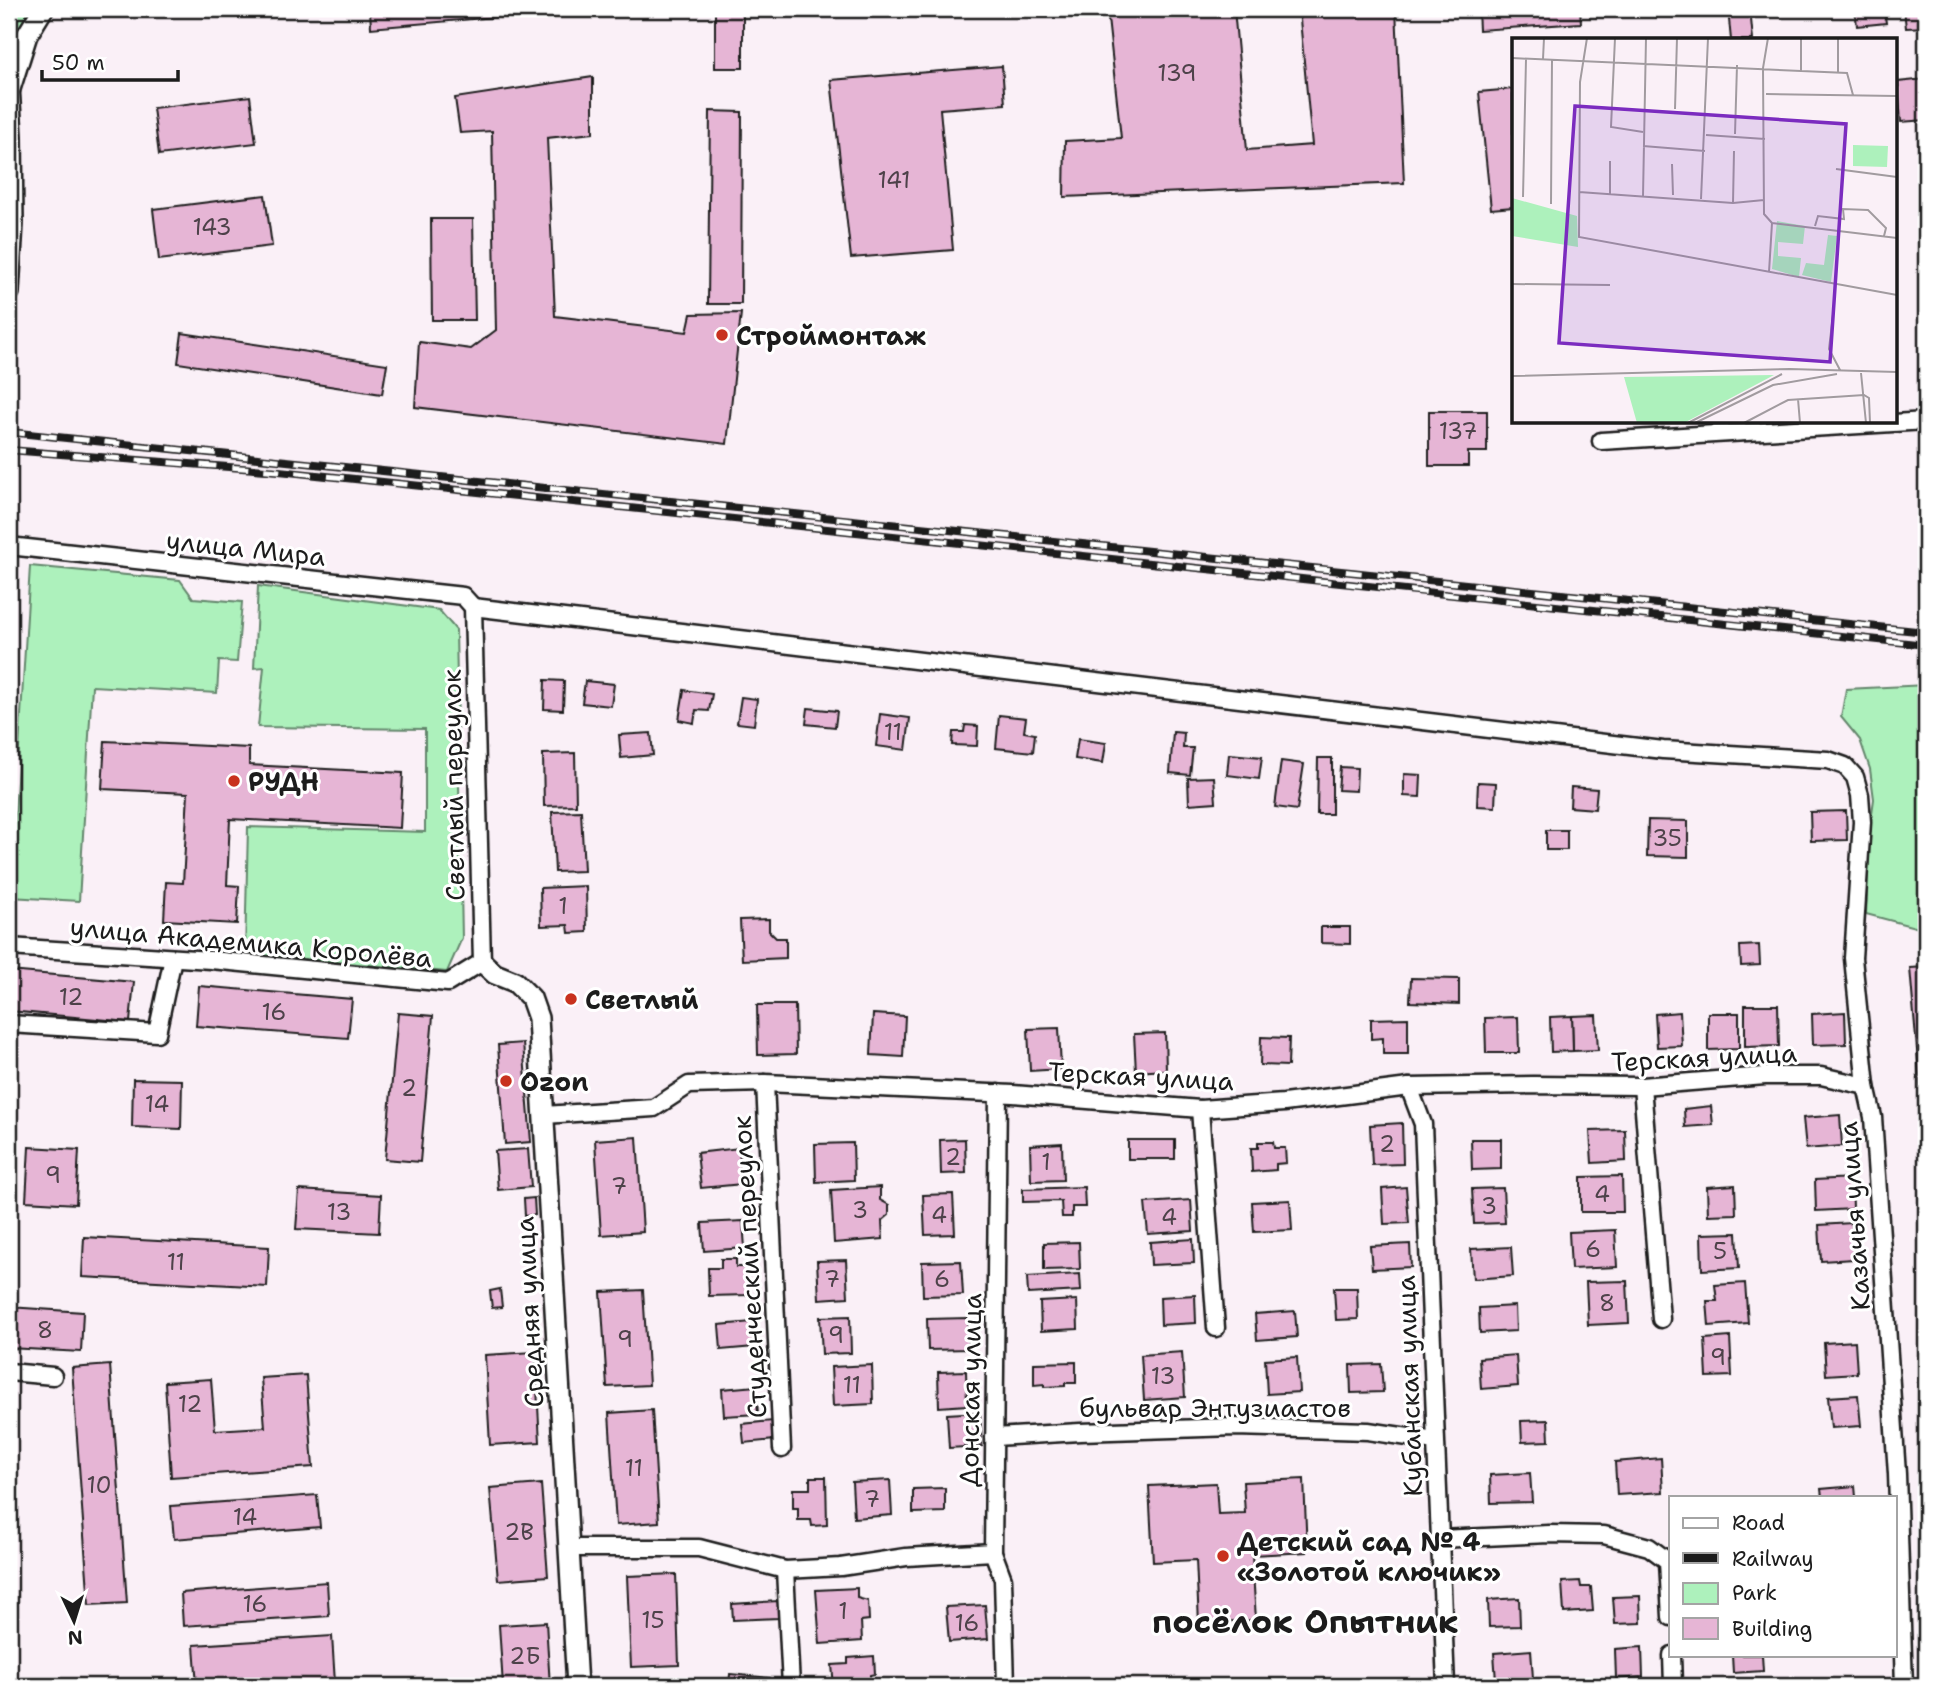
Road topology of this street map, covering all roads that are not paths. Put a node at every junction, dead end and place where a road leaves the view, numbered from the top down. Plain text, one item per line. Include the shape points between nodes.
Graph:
1 (43, 9) edge
2 (9, 87) edge
3 (9, 292) edge
4 (1926, 421) edge
5 (1896, 423) edge
6 (1877, 424) edge
7 (1601, 441) dead end
8 (9, 546) edge
9 (473, 607) junction
10 (1828, 760) joint
11 (9, 947) edge
12 (173, 958) junction
13 (482, 962) junction
14 (9, 1024) edge
15 (765, 1083) junction
16 (1642, 1086) junction
17 (1866, 1086) junction
18 (1409, 1087) junction
19 (998, 1093) junction
20 (1200, 1109) junction
21 (544, 1115) junction
22 (1661, 1318) dead end
23 (1216, 1328) dead end
24 (9, 1372) edge
25 (53, 1376) dead end
26 (994, 1437) junction
27 (1435, 1441) junction
28 (782, 1449) dead end
29 (1439, 1539) junction
30 (568, 1548) junction
31 (993, 1552) junction
32 (785, 1570) junction
33 (1669, 1580) edge
34 (1672, 1656) edge
35 (577, 1686) edge
36 (791, 1686) edge
37 (1006, 1686) edge
38 (1446, 1686) edge
39 (1673, 1686) edge
40 (1904, 1686) edge

1 - 2 street via 27,36
2 - 3 street via 13,223
4 - 5 street
6 - 7 street
8 - 9 street, улица Мира via 463,596
9 - 10 street, улица Мира via 1663,750
9 - 13 street, Светлый переулок
10 - 17 street, Казачья улица via 1845,766 1855,777 1860,795 1853,958
11 - 12 street, улица Академика Королёва
12 - 13 street, улица Академика Королёва via 448,984
12 - 14 street via 157,1033
13 - 21 street, Средняя улица via 531,998 538,1018
15 - 19 street, Терская улица
15 - 21 street, Терская улица via 689,1085 654,1108
15 - 28 street, Студенческий переулок
16 - 17 street, Терская улица via 1821,1076
16 - 18 street, Терская улица
16 - 22 street
17 - 40 street, Казачья улица via 1873,1117 1897,1474
18 - 20 street, Терская улица
18 - 27 street, Кубанская улица via 1423,1124
19 - 20 street, Терская улица
19 - 26 street, Донская улица
20 - 23 street
21 - 30 street, Средняя улица
24 - 25 street
26 - 27 street, бульвар Энтузиастов via 1235,1427 1368,1431
26 - 31 street, Донская улица
27 - 29 street, Кубанская улица
29 - 33 street via 1604,1535 1649,1547 1668,1561
29 - 38 street, Кубанская улица
30 - 32 street via 699,1548
30 - 35 street, Средняя улица
31 - 32 street
31 - 37 street, Донская улица via 1003,1579
32 - 36 street
34 - 39 street

